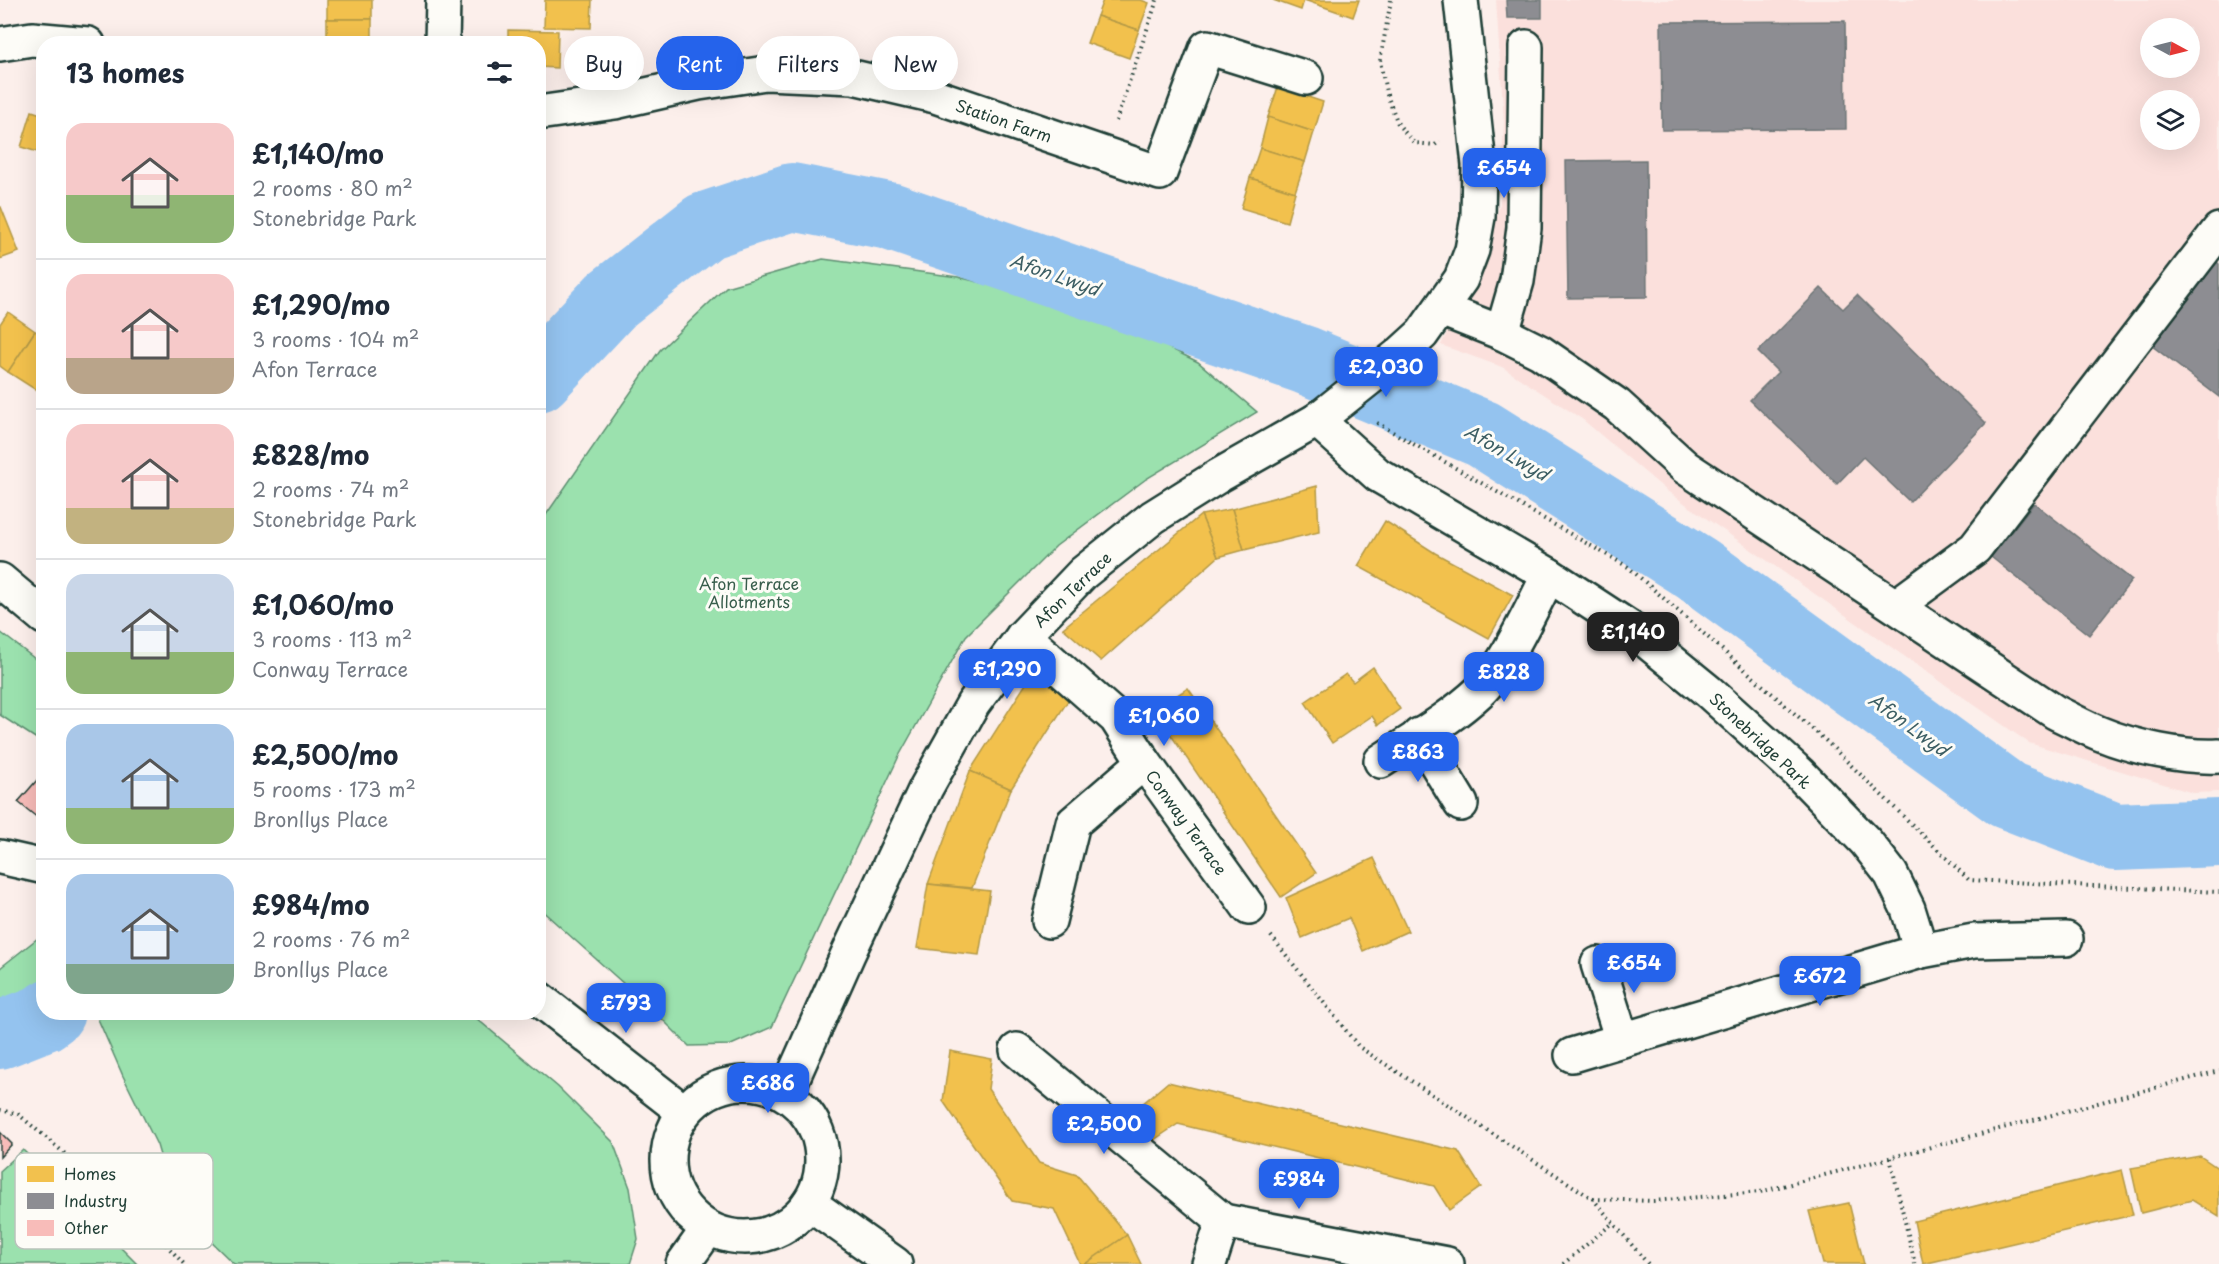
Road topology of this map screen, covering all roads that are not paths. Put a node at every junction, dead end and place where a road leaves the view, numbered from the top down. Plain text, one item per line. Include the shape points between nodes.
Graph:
1 (443, 0) edge
2 (1461, 0) edge
3 (442, 36) edge
4 (36, 39) edge
5 (0, 44) edge
6 (1526, 47) dead end
7 (1306, 78) dead end
8 (546, 112) edge
9 (2219, 230) edge
10 (1441, 309) junction
11 (1502, 333) junction
12 (1329, 411) junction
13 (1549, 575) junction
14 (0, 580) edge
15 (1896, 606) junction
16 (36, 610) edge
17 (1023, 636) junction
18 (1419, 735) junction
19 (2219, 756) edge
20 (1381, 761) dead end
21 (1144, 762) junction
22 (1461, 804) dead end
23 (0, 857) edge
24 (36, 865) edge
25 (1249, 908) road end
26 (1049, 921) dead end
27 (2066, 939) dead end
28 (1921, 951) junction
29 (1598, 964) dead end
30 (546, 1004) edge
31 (1622, 1040) junction
32 (1017, 1050) dead end
33 (1572, 1055) dead end
34 (786, 1094) junction
35 (683, 1111) junction
36 (810, 1203) junction
37 (1223, 1221) junction
38 (708, 1229) junction
39 (683, 1264) edge
40 (895, 1264) edge
41 (1209, 1264) edge
42 (1447, 1264) edge

1 - 3 street
2 - 10 street, Afon Terrace via 1479,165 1478,217 1461,279
4 - 5 street
6 - 11 street via 1524,228 1517,281
7 - 8 street, Station Farm via 1207,47 1160,173 935,96 853,77 766,74
9 - 15 street via 1975,548
10 - 11 street
10 - 12 street, Afon Terrace via 1422,334
11 - 15 street via 1540,352 1617,405 1685,467
12 - 13 street, Stonebridge Park via 1378,475
12 - 17 street, Afon Terrace via 1153,517 1083,573
13 - 18 street via 1502,661 1480,691
13 - 28 street, Stonebridge Park via 1641,637 1799,773 1866,842 1891,874 1908,909
14 - 16 street
15 - 19 street via 2055,711 2101,734 2144,747
17 - 21 street, Conway Terrace via 1116,718
17 - 34 street, Afon Terrace via 973,704 926,788
18 - 20 street
18 - 22 street
21 - 25 street, Conway Terrace
21 - 26 street via 1073,823
23 - 24 street
27 - 28 street via 1974,941
28 - 31 street
29 - 31 street
30 - 35 street
31 - 33 street
32 - 37 street
34 - 35 street via 760,1083 731,1082 705,1092
34 - 36 street via 808,1115 821,1143 821,1174
35 - 38 street via 668,1142 668,1176 682,1207
36 - 38 street via 790,1224 764,1236 736,1238
36 - 40 street
37 - 41 street
37 - 42 street
38 - 39 street

